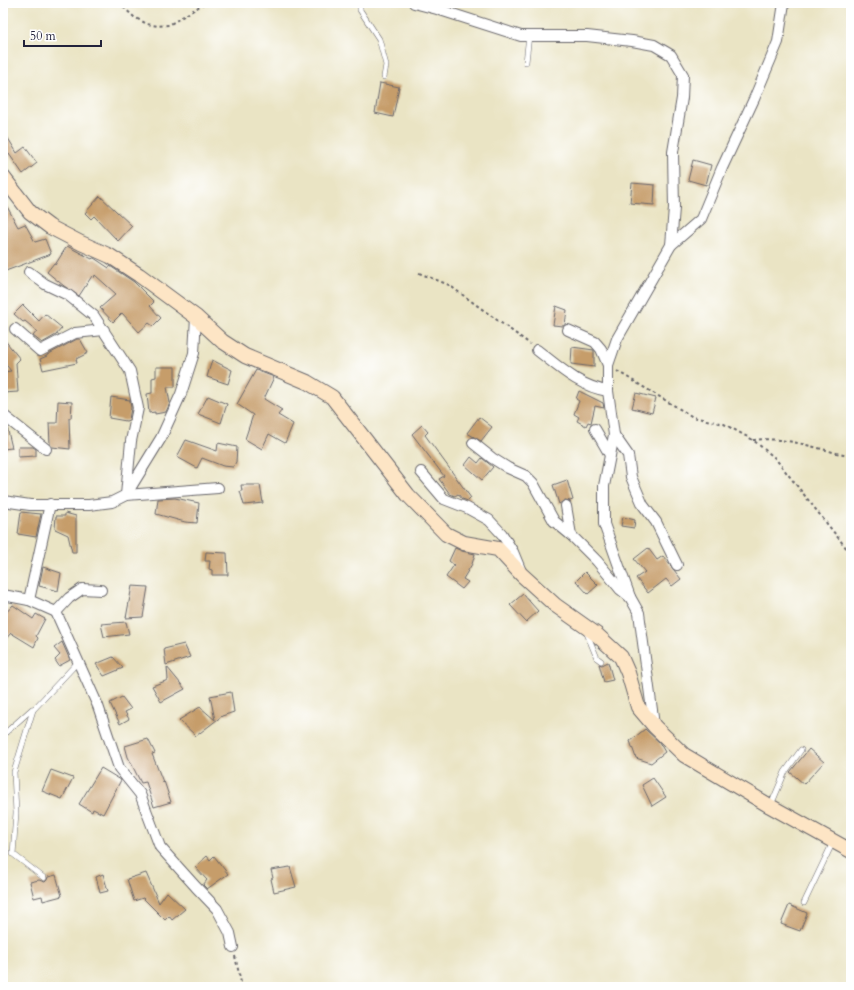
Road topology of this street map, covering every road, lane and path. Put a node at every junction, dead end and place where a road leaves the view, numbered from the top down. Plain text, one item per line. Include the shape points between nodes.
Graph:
1 (119, 3) edge
2 (205, 3) edge
3 (360, 3) edge
4 (414, 3) edge
5 (784, 3) edge
6 (529, 36) junction
7 (526, 62) dead end
8 (384, 77) dead end
9 (3, 177) edge
10 (671, 245) junction
11 (29, 272) dead end
12 (419, 273) dead end
13 (196, 317) junction
14 (15, 329) dead end
15 (104, 330) junction
16 (568, 330) dead end
17 (537, 350) joint
18 (608, 365) junction
19 (608, 391) junction
20 (3, 415) edge
21 (595, 429) dead end
22 (614, 434) junction
23 (753, 440) junction
24 (473, 443) dead end
25 (46, 449) dead end
26 (610, 455) junction
27 (851, 457) edge
28 (420, 472) dead end
29 (218, 488) dead end
30 (126, 495) junction
31 (3, 501) edge
32 (50, 504) junction
33 (566, 506) dead end
34 (571, 535) junction
35 (851, 554) edge
36 (677, 565) dead end
37 (522, 575) junction
38 (101, 590) dead end
39 (3, 595) edge
40 (630, 597) junction
41 (29, 600) junction
42 (56, 612) junction
43 (583, 625) junction
44 (601, 661) dead end
45 (78, 662) junction
46 (40, 703) junction
47 (655, 727) junction
48 (3, 735) edge
49 (801, 750) dead end
50 (770, 806) junction
51 (833, 841) junction
52 (850, 847) edge
53 (44, 878) dead end
54 (804, 903) dead end
55 (233, 947) joint
56 (242, 987) edge

1 - 2 path via 134,17 158,26 170,25
3 - 8 lane via 360,10 379,39 386,64
4 - 6 street via 521,36
5 - 10 street via 778,42 701,219
6 - 7 lane
6 - 10 street via 587,36 632,41 654,45 671,55 683,75 673,152 674,208
9 - 13 main road via 30,212 50,227 110,256
10 - 18 street via 617,339
11 - 15 street via 84,307
12 - 17 path via 449,285
13 - 30 street via 194,353 181,394 161,438
13 - 37 main road via 222,341 245,356 307,382 332,397 408,495 446,534 464,543 498,549
14 - 15 street via 40,351 75,333
15 - 30 street via 130,371 138,408 131,441
16 - 18 street via 595,342
17 - 19 street via 582,383
18 - 19 street
18 - 23 path via 693,417 724,424
19 - 22 street
20 - 25 street
21 - 26 street
22 - 26 street
22 - 36 street via 628,455 632,477 643,505 656,522
23 - 27 path via 767,438
23 - 35 path via 775,458
24 - 34 street via 503,465 526,476 533,483 554,521
26 - 40 street via 604,486 604,524
28 - 37 street via 444,499 489,520 513,552
29 - 30 street
30 - 32 street via 112,502 96,504
31 - 32 street via 30,505
32 - 41 street
33 - 34 street
34 - 40 street
37 - 43 main road via 555,606
38 - 42 street via 82,589
39 - 41 street
40 - 47 street via 639,613
41 - 42 street
42 - 45 street
43 - 44 lane via 597,658
43 - 47 main road via 621,657 638,707
45 - 46 lane
45 - 55 street via 98,706 119,768 140,794 160,847 217,909 230,933
46 - 48 lane
46 - 53 lane via 33,710 14,772 16,813 13,854
47 - 50 main road via 684,755
49 - 50 lane via 785,772
50 - 51 main road
51 - 52 main road
51 - 54 lane
55 - 56 path

